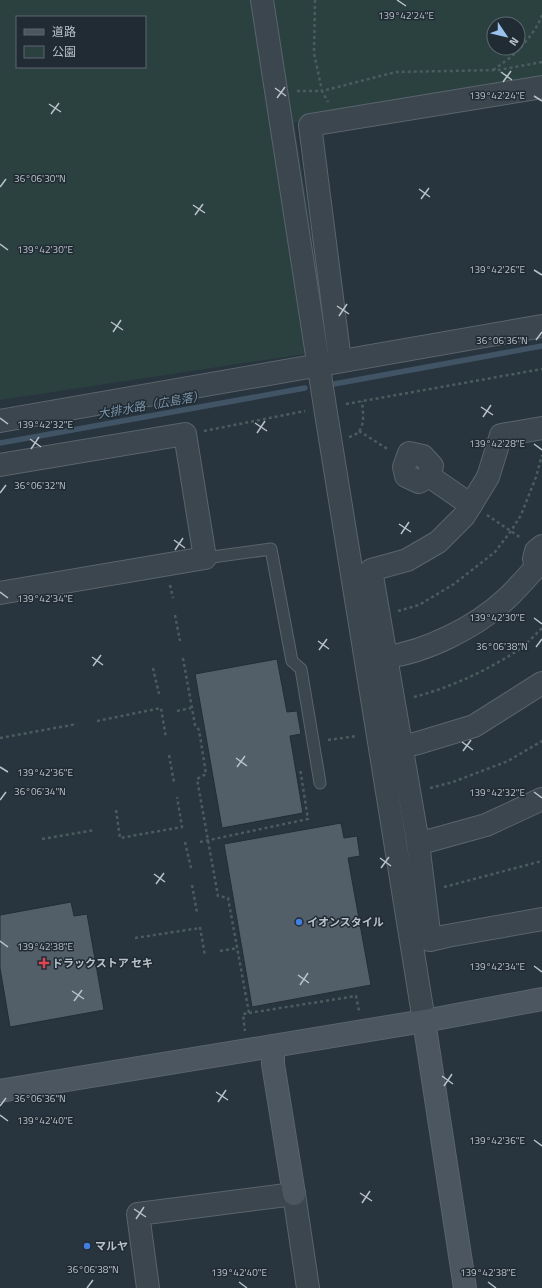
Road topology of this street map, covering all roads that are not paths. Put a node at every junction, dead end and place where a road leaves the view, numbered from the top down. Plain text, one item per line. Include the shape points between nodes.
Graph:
1 (262, 0) edge
2 (542, 87) edge
3 (542, 326) edge
4 (340, 362) junction
5 (319, 365) junction
6 (0, 421) edge
7 (542, 428) edge
8 (407, 460) road end
9 (0, 466) edge
10 (471, 504) junction
11 (540, 557) edge
12 (205, 558) junction
13 (0, 593) edge
14 (386, 657) junction
15 (542, 683) edge
16 (401, 746) junction
17 (320, 783) dead end
18 (542, 799) edge
19 (418, 843) junction
20 (542, 919) edge
21 (542, 999) edge
22 (424, 1021) junction
23 (273, 1046) junction
24 (0, 1091) edge
25 (294, 1194) junction
26 (148, 1288) edge
27 (308, 1288) edge
28 (465, 1288) edge

1 - 5 street
2 - 4 street via 310,125
3 - 4 street
4 - 5 street
5 - 6 street
5 - 22 street
7 - 10 street via 501,435 488,477
8 - 10 street via 404,467 406,476 419,482 429,476
9 - 12 street via 185,434
10 - 14 street via 464,516 438,542 407,560 371,570
11 - 14 street via 505,600 468,628 402,655
12 - 13 street
12 - 17 lane via 271,549 292,661 301,669
14 - 16 street
15 - 16 street via 474,726
16 - 19 street
18 - 19 street via 486,825
19 - 20 street via 430,940
21 - 22 street
22 - 23 street
22 - 28 street
23 - 24 street
23 - 25 street via 273,1064
25 - 26 street via 138,1214
25 - 27 street

